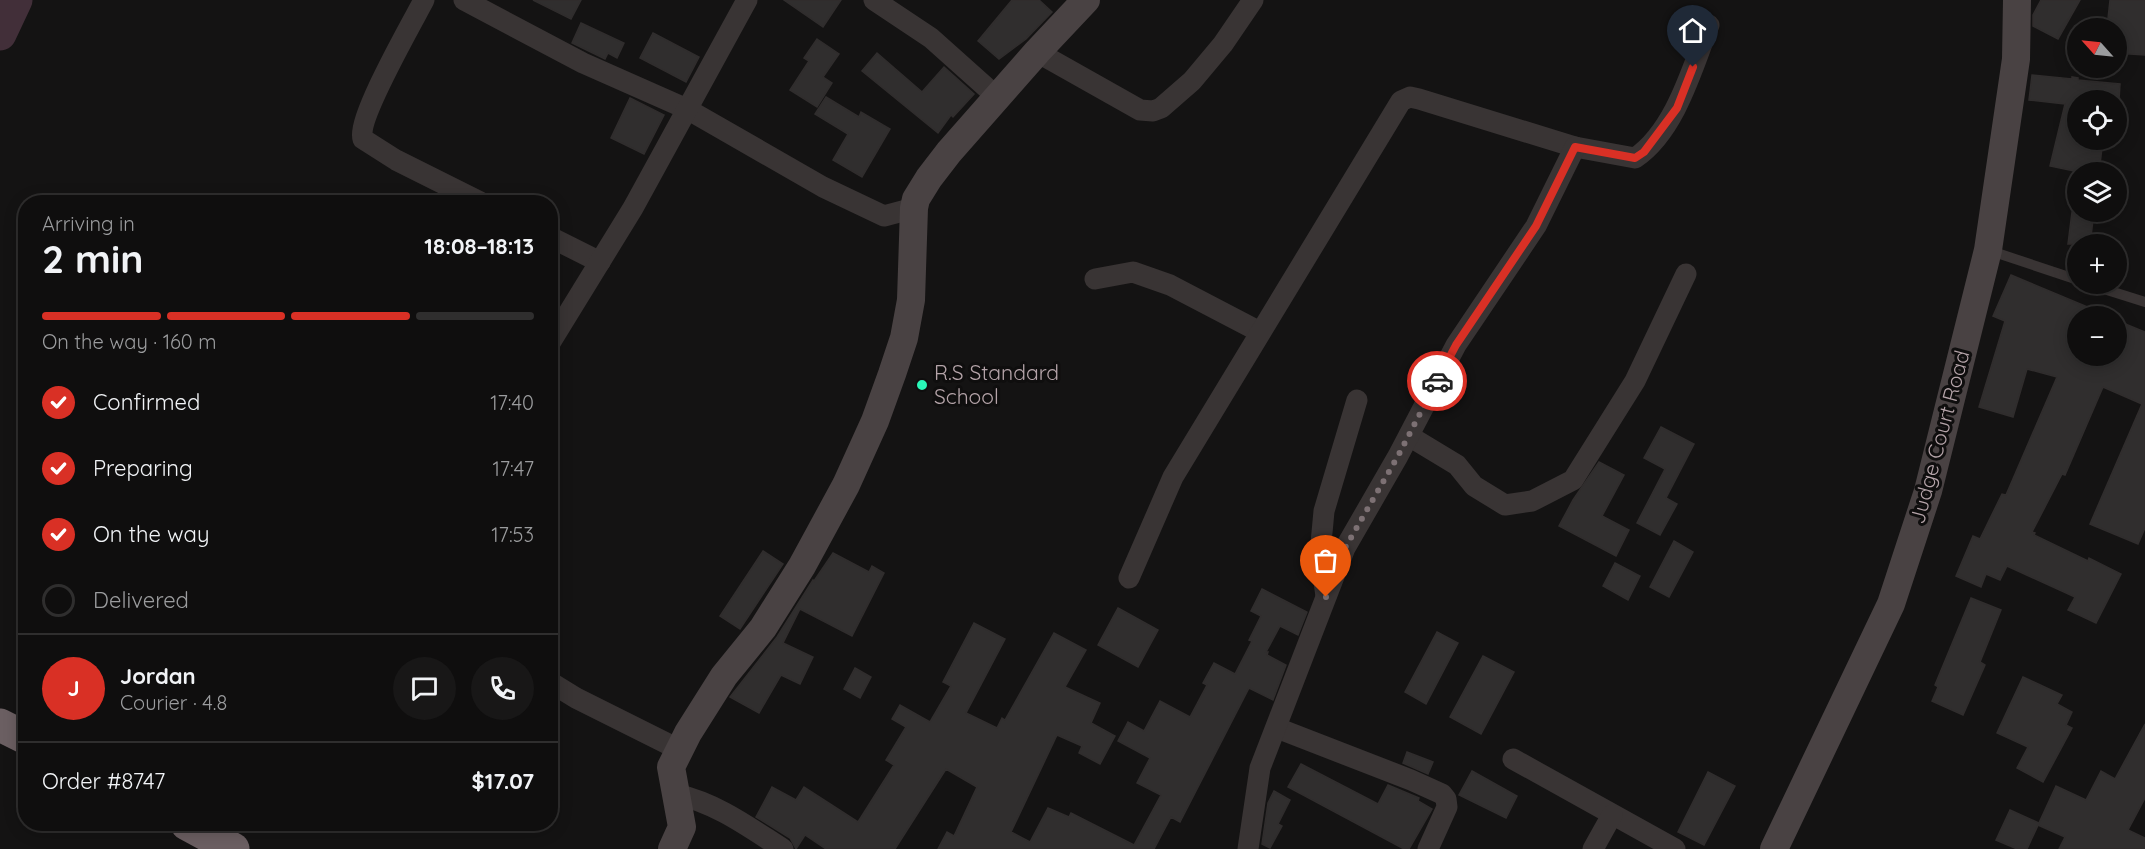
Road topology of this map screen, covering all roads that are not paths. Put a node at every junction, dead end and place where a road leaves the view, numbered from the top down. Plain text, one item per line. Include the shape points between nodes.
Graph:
1 (424, 0) edge
2 (464, 0) edge
3 (747, 0) edge
4 (874, 0) edge
5 (1086, 0) edge
6 (1252, 0) edge
7 (2017, 0) edge
8 (1709, 25) dead end
9 (1037, 52) junction
10 (997, 97) junction
11 (687, 109) junction
12 (1575, 147) junction
13 (466, 195) edge
14 (914, 208) junction
15 (558, 241) edge
16 (1988, 250) junction
17 (600, 262) junction
18 (1686, 274) dead end
19 (2067, 276) edge
20 (1095, 279) dead end
21 (2118, 294) edge
22 (2145, 303) edge
23 (558, 330) edge
24 (1260, 332) junction
25 (1357, 400) dead end
26 (1409, 436) junction
27 (1129, 578) dead end
28 (1326, 597) junction
29 (558, 687) edge
30 (0, 725) edge
31 (1277, 728) junction
32 (18, 734) edge
33 (680, 750) junction
34 (1514, 759) dead end
35 (676, 794) junction
36 (1612, 815) junction
37 (672, 849) edge
38 (783, 849) edge
39 (1248, 849) edge
40 (1428, 849) edge
41 (1593, 849) edge
42 (1675, 849) edge
43 (1774, 849) edge

1 - 13 street via 369,108 361,133 363,139 396,160
2 - 11 street via 584,63
3 - 11 street
4 - 10 street via 931,38
5 - 9 street
6 - 9 street via 1192,81 1153,111 1140,110
7 - 16 street, Judge Court Road via 2016,59
8 - 12 street via 1677,108 1644,152 1635,158
9 - 10 street
10 - 14 street via 928,178
11 - 14 street via 823,187 884,216
11 - 17 street
12 - 24 street via 1419,99 1401,101
12 - 26 street via 1536,226 1456,345
14 - 33 street via 911,300 904,338 875,421 802,566 763,628 724,676
15 - 17 street
16 - 19 lane
16 - 43 street, Judge Court Road via 1928,491 1891,604
17 - 23 street
18 - 26 street via 1635,381 1573,480 1532,501 1505,505 1474,486 1457,465
20 - 24 street via 1133,272 1170,285
21 - 22 lane
24 - 27 street via 1173,477
25 - 28 street via 1324,511 1320,554
26 - 28 street via 1345,548
28 - 31 street
29 - 33 street
30 - 32 highway
31 - 39 street via 1260,768
31 - 40 street via 1442,794 1447,807
33 - 35 street via 671,767
34 - 36 street
35 - 37 street via 682,827
35 - 38 street via 700,800 732,816
36 - 41 street
36 - 42 street

